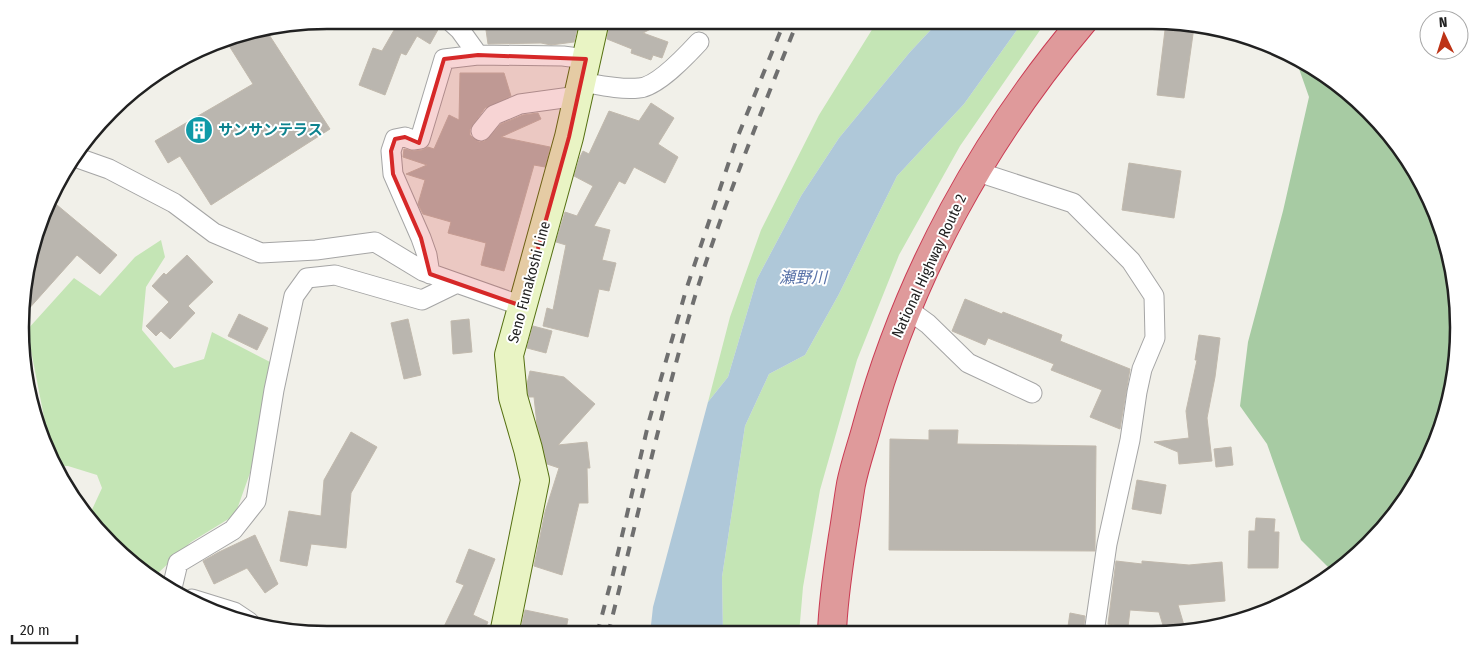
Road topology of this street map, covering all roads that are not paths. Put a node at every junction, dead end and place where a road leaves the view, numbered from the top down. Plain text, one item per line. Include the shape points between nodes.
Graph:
1 (459, 29) edge
2 (593, 29) edge
3 (1077, 29) edge
4 (699, 42) dead end
5 (478, 55) junction
6 (581, 79) junction
7 (480, 131) dead end
8 (81, 159) edge
9 (975, 170) junction
10 (430, 274) junction
11 (457, 283) junction
12 (522, 306) junction
13 (906, 308) junction
14 (1032, 394) dead end
15 (173, 583) edge
16 (506, 626) edge
17 (832, 626) edge
18 (1095, 626) edge

1 - 5 street
2 - 6 main road, Seno Funakoshi Line
3 - 9 highway, National Highway Route 2 via 1012,114
4 - 6 street via 662,77 640,88 614,87
5 - 6 street via 563,56
5 - 10 street via 444,59 420,139 405,136 395,139 391,151 393,174 422,238
6 - 7 street via 494,115
6 - 12 main road, Seno Funakoshi Line via 569,137
8 - 10 street via 174,203 214,233 261,252 316,250 375,242
9 - 13 highway, National Highway Route 2
9 - 18 street via 1073,203 1131,261 1154,296 1155,338 1142,369 1137,392 1107,544
10 - 11 street
11 - 12 street
11 - 15 street via 422,300 335,276 307,278 294,296 274,390 256,501 233,530 178,563
12 - 16 main road, Seno Funakoshi Line via 509,355 513,397 535,480
13 - 14 street via 928,324 968,363
13 - 17 highway, National Highway Route 2 via 878,385 851,482 833,599

